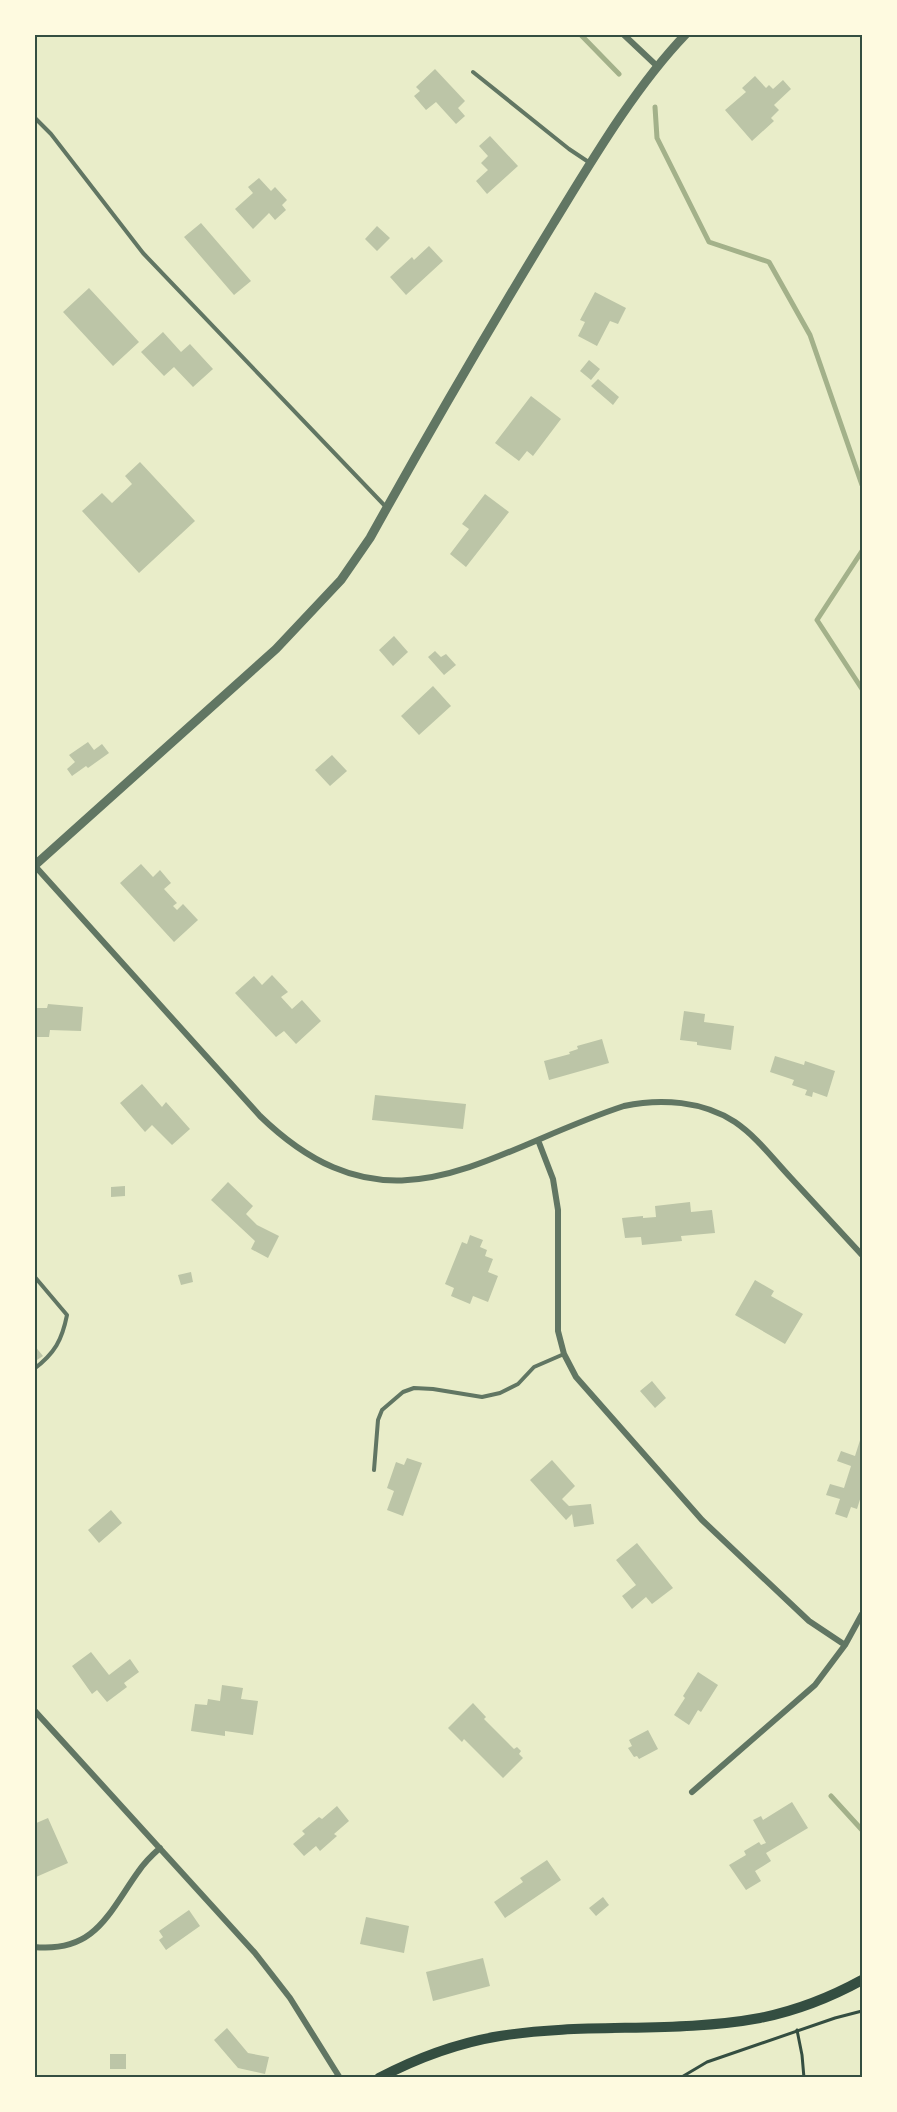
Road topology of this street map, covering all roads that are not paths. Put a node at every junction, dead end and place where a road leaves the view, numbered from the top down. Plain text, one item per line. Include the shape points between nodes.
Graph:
1 (623, 34) edge
2 (686, 34) edge
3 (658, 67) junction
4 (473, 72) dead end
5 (34, 117) edge
6 (591, 164) junction
7 (387, 508) junction
8 (35, 866) edge
9 (538, 1140) junction
10 (862, 1256) edge
11 (34, 1276) edge
12 (564, 1354) junction
13 (34, 1369) edge
14 (374, 1470) dead end
15 (862, 1614) edge
16 (845, 1645) junction
17 (34, 1710) edge
18 (692, 1792) dead end
19 (160, 1848) junction
20 (34, 1947) edge
21 (862, 1980) edge
22 (340, 2078) edge
23 (379, 2078) edge

1 - 3 street
2 - 3 street
3 - 6 street
4 - 6 lane
5 - 7 lane via 143,252
6 - 7 street
7 - 8 street via 341,580 276,650
8 - 9 street via 260,1116 322,1163 369,1178 417,1180 463,1170
9 - 10 street via 637,1103 666,1101 710,1110 736,1123 759,1143
9 - 12 street via 556,1194 557,1318
11 - 13 lane via 67,1315 63,1336 49,1358
12 - 14 lane via 534,1367 518,1384 500,1393 482,1397 433,1389 403,1392 382,1410 378,1420
12 - 16 street via 583,1387 702,1520 808,1621
15 - 16 street
16 - 18 street via 803,1697
17 - 19 street
19 - 20 street via 87,1938 64,1946
19 - 22 street via 267,1966
21 - 23 main road via 798,2008 747,2020 538,2031 486,2039 438,2052

